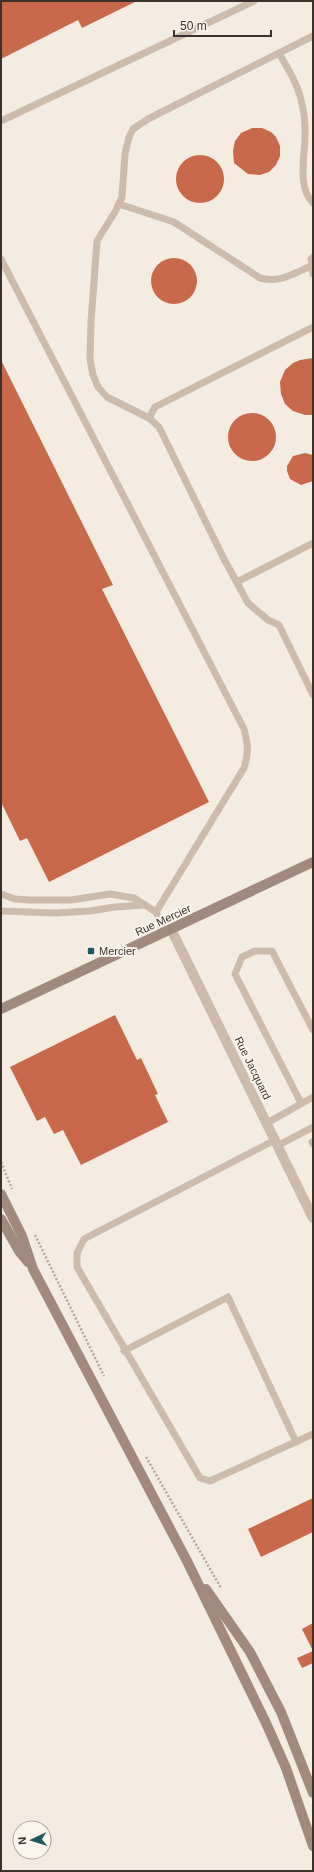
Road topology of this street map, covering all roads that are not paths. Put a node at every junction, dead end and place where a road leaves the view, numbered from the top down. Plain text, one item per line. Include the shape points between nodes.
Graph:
1 (254, 1) edge
2 (313, 36) edge
3 (279, 53) junction
4 (1, 121) edge
5 (313, 203) edge
6 (119, 204) junction
7 (313, 257) edge
8 (1, 259) edge
9 (311, 266) junction
10 (313, 274) edge
11 (313, 327) edge
12 (149, 418) junction
13 (313, 543) edge
14 (237, 582) junction
15 (313, 695) edge
16 (313, 862) edge
17 (1, 894) edge
18 (144, 905) junction
19 (1, 912) edge
20 (156, 912) junction
21 (168, 931) junction
22 (1, 1009) edge
23 (313, 1030) edge
24 (313, 1097) edge
25 (302, 1103) junction
26 (267, 1123) junction
27 (313, 1127) edge
28 (276, 1143) junction
29 (1, 1194) edge
30 (313, 1218) edge
31 (1, 1219) edge
32 (33, 1269) junction
33 (124, 1351) junction
34 (313, 1434) edge
35 (296, 1442) junction
36 (187, 1561) junction
37 (313, 1793) edge
38 (313, 1846) edge

1 - 4 lane
2 - 3 lane
3 - 5 lane via 292,76 302,103 305,131 304,182 306,193
3 - 6 lane via 133,129 124,154 124,185
6 - 9 lane via 174,222 260,278 272,281 286,278
6 - 12 lane via 97,241 90,359 98,387 107,397
7 - 9 lane
8 - 20 lane via 244,729 248,744 249,752 244,768
9 - 10 lane
11 - 12 lane via 155,408
12 - 14 lane via 159,427
13 - 14 lane
14 - 15 lane via 248,603 268,620 279,625
16 - 21 main road, Rue Mercier
17 - 18 lane via 15,899 71,900 110,894 134,898
18 - 19 lane via 55,913
18 - 20 lane
20 - 21 lane
21 - 22 main road, Rue Mercier
21 - 26 street, Rue Jacquard
23 - 25 lane via 272,951 255,951 242,957 235,974
24 - 25 lane
25 - 26 lane
26 - 28 street, Rue Jacquard
27 - 28 lane
28 - 30 street, Rue Jacquard
28 - 33 lane via 84,1239 77,1253 77,1267
29 - 32 main road via 22,1236
31 - 32 main road via 19,1251
32 - 36 main road
33 - 35 lane via 200,1478 210,1481
33 - 35 lane via 228,1297
34 - 35 lane
36 - 37 main road via 250,1652 281,1712
36 - 38 main road via 286,1768

